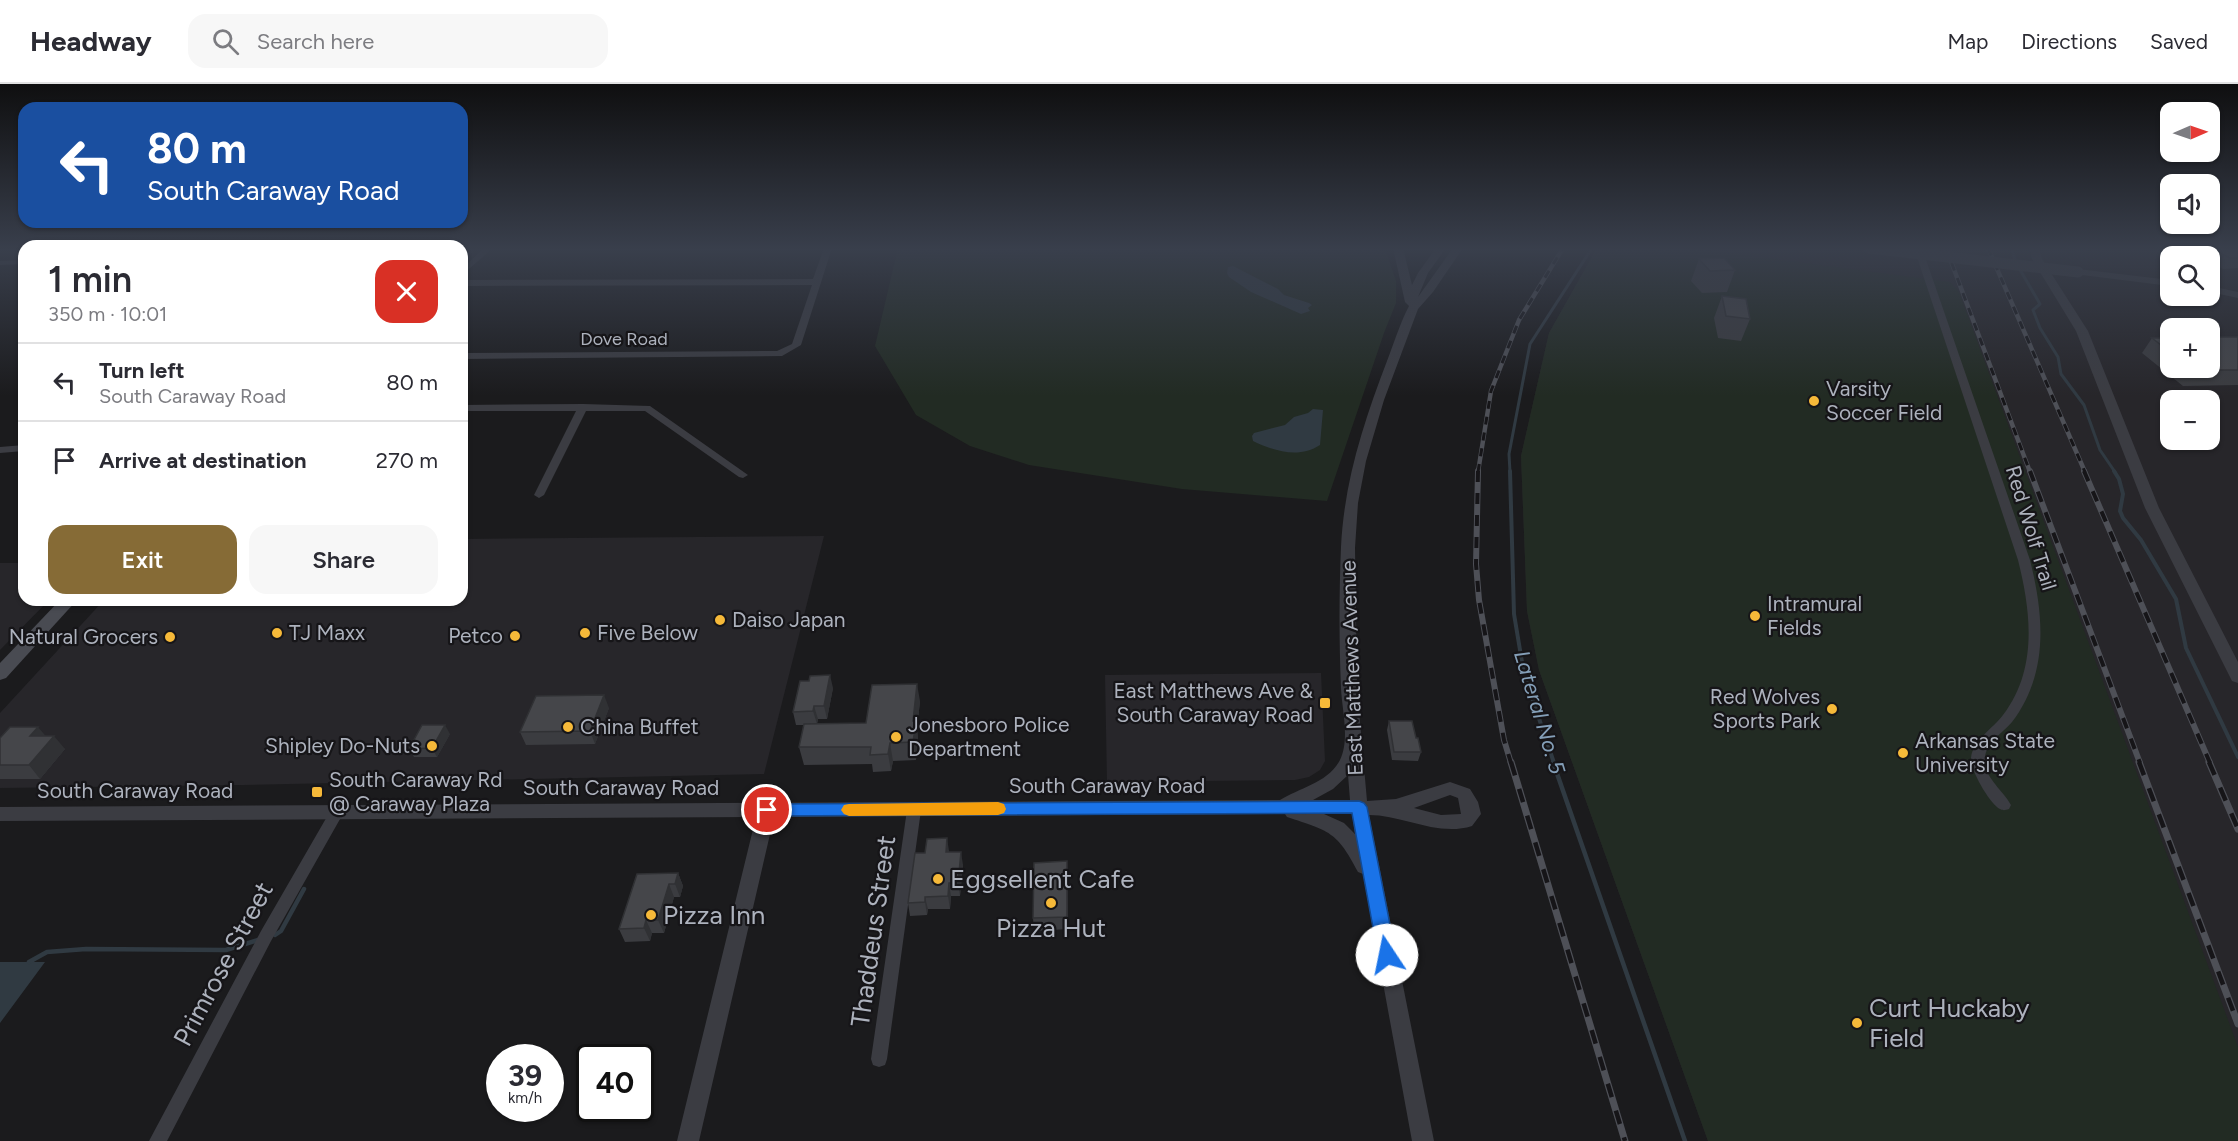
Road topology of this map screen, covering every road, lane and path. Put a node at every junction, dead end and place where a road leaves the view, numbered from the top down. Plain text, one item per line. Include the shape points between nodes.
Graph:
1 (812, 297) edge
2 (1410, 297) edge
3 (1414, 297) edge
4 (1424, 297) edge
5 (1934, 297) edge
6 (2061, 297) edge
7 (1412, 304) junction
8 (468, 356) edge
9 (583, 407) junction
10 (468, 408) edge
11 (18, 448) edge
12 (0, 450) edge
13 (743, 475) dead end
14 (538, 495) dead end
15 (63, 606) edge
16 (0, 674) edge
17 (2238, 677) edge
18 (1352, 745) junction
19 (2004, 805) dead end
20 (1359, 807) junction
21 (1279, 808) junction
22 (1386, 808) dead end
23 (767, 810) junction
24 (914, 810) junction
25 (337, 812) junction
26 (0, 814) edge
27 (1374, 885) junction
28 (879, 1059) dead end
29 (158, 1141) edge
30 (688, 1141) edge
31 (1423, 1141) edge

1 - 8 street, Dove Road via 796,345 772,355
2 - 7 street
3 - 7 street, East Matthews Avenue
4 - 7 street via 1420,304
5 - 19 street, Red Wolf Trail via 2024,560 2036,612 2034,666 2028,685 2020,704 1985,742 1977,759
6 - 17 street via 2082,331 2152,508
7 - 18 street, East Matthews Avenue via 1378,400 1351,503 1348,560
9 - 10 street
9 - 13 street via 640,407 654,411
9 - 14 street
11 - 12 street
15 - 16 main road
18 - 20 street, East Matthews Avenue
18 - 21 street via 1347,761 1329,783
20 - 21 street, South Caraway Road
20 - 22 street, South Caraway Road
20 - 27 street, East Matthews Avenue
21 - 24 street, South Caraway Road
21 - 27 street via 1332,823 1351,839
23 - 24 street, South Caraway Road
23 - 25 street, South Caraway Road
23 - 30 street
24 - 28 street, Thaddeus Street
25 - 26 street, South Caraway Road
25 - 29 street, Primrose Street via 266,936
27 - 31 street, East Matthews Avenue

